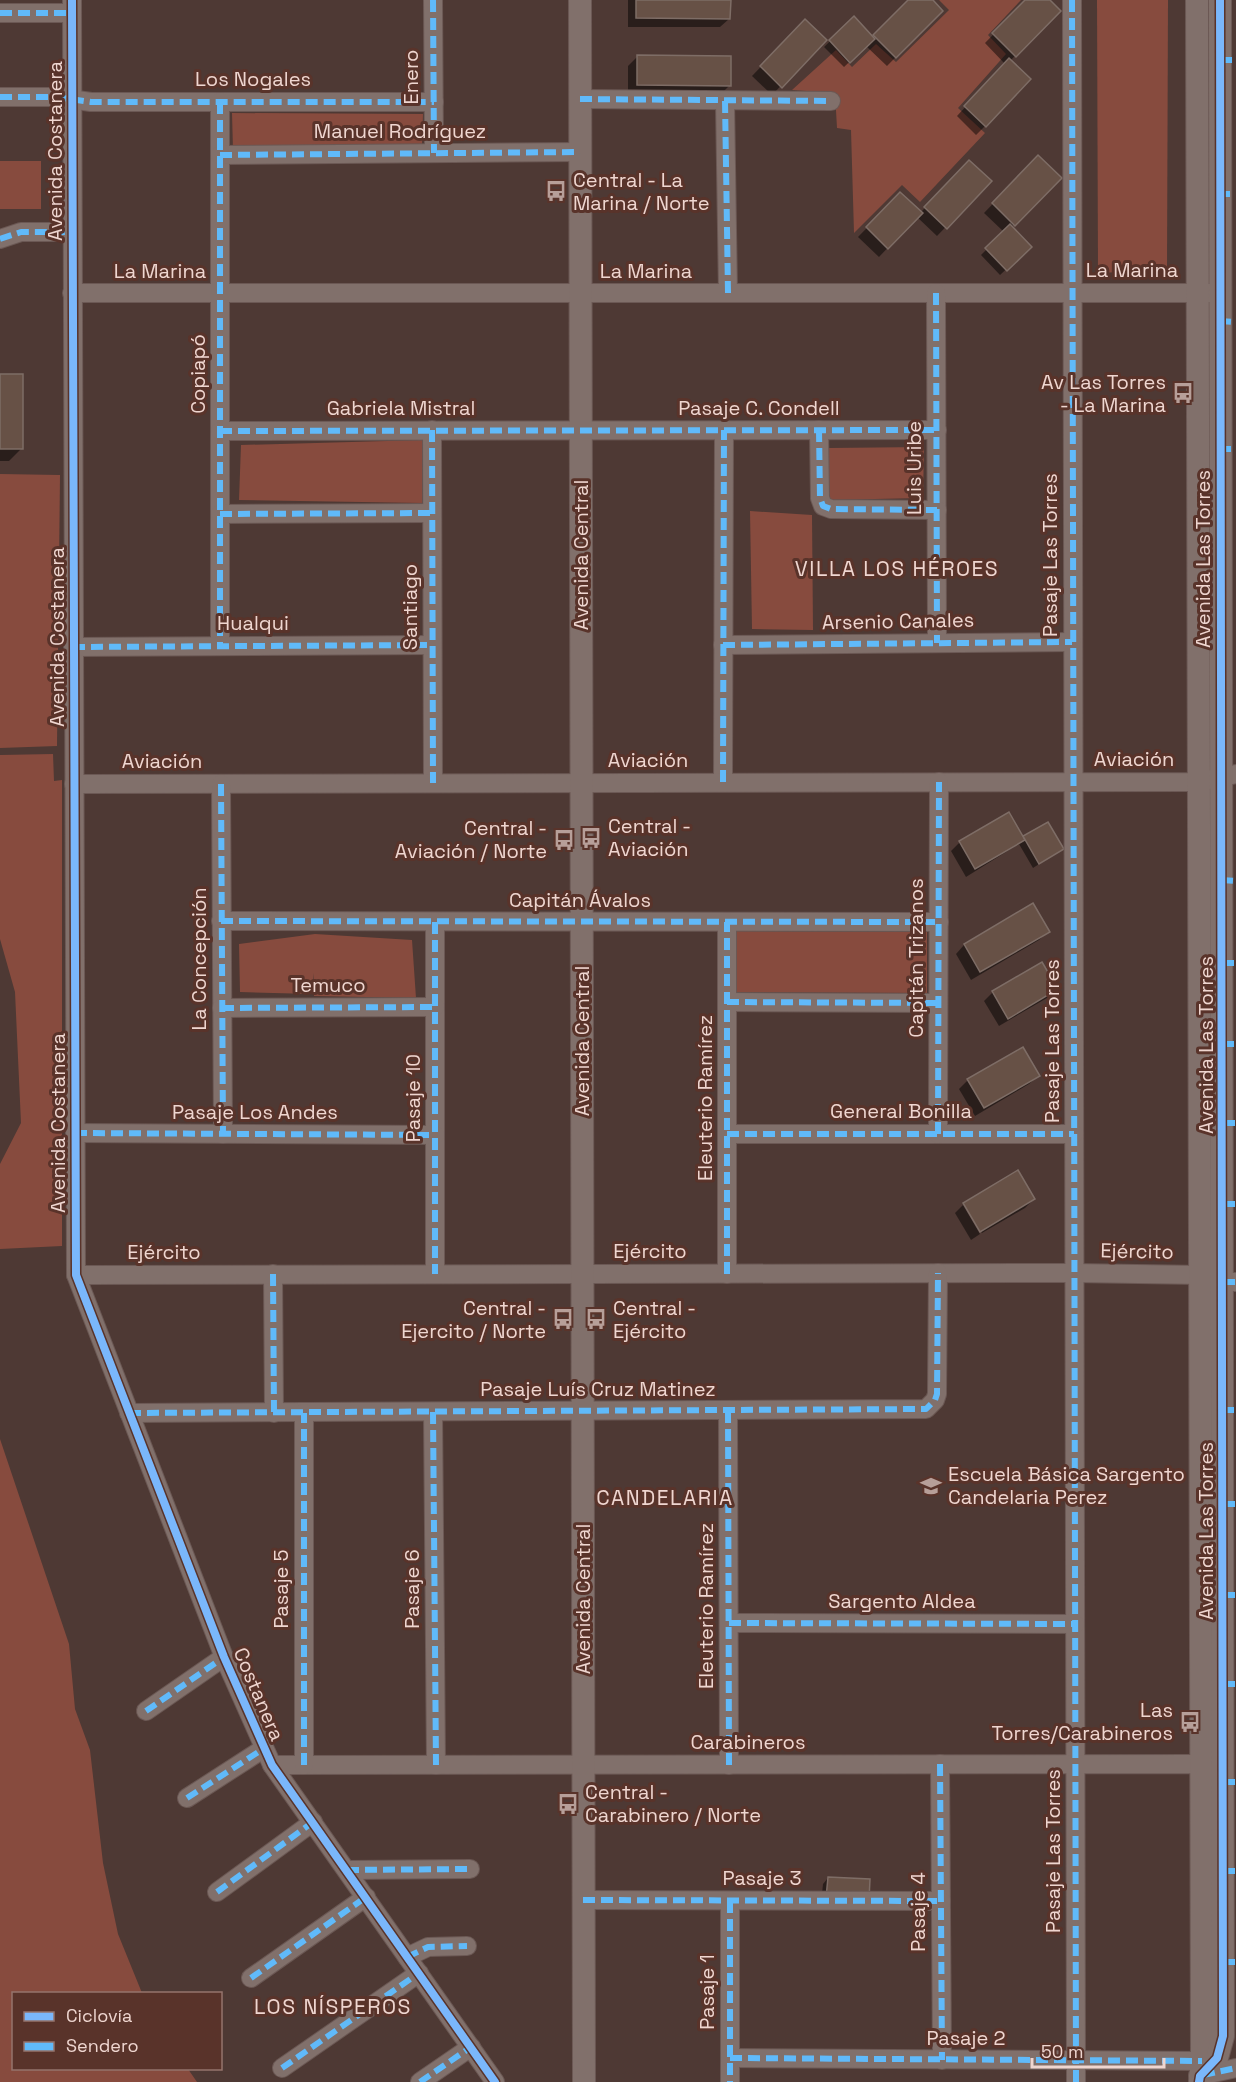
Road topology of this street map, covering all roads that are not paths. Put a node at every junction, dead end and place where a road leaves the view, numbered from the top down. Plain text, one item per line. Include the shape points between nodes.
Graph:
1 (433, 0) edge
2 (580, 0) edge
3 (1071, 0) edge
4 (1197, 0) edge
5 (1220, 0) edge
6 (72, 6) edge
7 (0, 13) edge
8 (1228, 60) edge
9 (0, 96) edge
10 (72, 99) junction
11 (580, 99) junction
12 (725, 101) junction
13 (831, 101) dead end
14 (220, 102) junction
15 (434, 102) junction
16 (580, 152) junction
17 (434, 153) junction
18 (220, 155) junction
19 (1227, 194) edge
20 (72, 232) junction
21 (0, 239) edge
22 (72, 293) junction
23 (220, 293) junction
24 (728, 293) junction
25 (936, 293) junction
26 (1071, 293) junction
27 (1209, 293) junction
28 (580, 294) junction
29 (1227, 321) edge
30 (432, 430) junction
31 (581, 430) junction
32 (723, 430) junction
33 (819, 430) junction
34 (937, 430) junction
35 (220, 431) junction
36 (1228, 449) edge
37 (937, 510) junction
38 (432, 513) junction
39 (220, 514) junction
40 (1228, 587) edge
41 (1072, 642) junction
42 (937, 643) junction
43 (432, 645) junction
44 (723, 645) junction
45 (220, 646) junction
46 (73, 647) junction
47 (1219, 778) edge
48 (1074, 781) junction
49 (939, 782) junction
50 (432, 783) junction
51 (581, 783) junction
52 (723, 783) junction
53 (74, 784) junction
54 (221, 784) junction
55 (1229, 880) edge
56 (221, 921) junction
57 (435, 922) junction
58 (728, 922) junction
59 (939, 922) junction
60 (582, 923) junction
61 (1229, 963) edge
62 (728, 1002) junction
63 (938, 1003) junction
64 (435, 1007) junction
65 (222, 1008) junction
66 (1229, 1044) edge
67 (1229, 1123) edge
68 (75, 1133) junction
69 (223, 1134) junction
70 (727, 1134) junction
71 (938, 1134) junction
72 (1074, 1134) junction
73 (435, 1136) junction
74 (1230, 1204) edge
75 (938, 1273) junction
76 (1074, 1273) junction
77 (273, 1274) junction
78 (435, 1274) junction
79 (582, 1274) junction
80 (727, 1274) junction
81 (76, 1275) junction
82 (1201, 1275) junction
83 (1230, 1282) edge
84 (1229, 1410) edge
85 (728, 1411) junction
86 (433, 1412) junction
87 (582, 1412) junction
88 (129, 1413) junction
89 (274, 1413) junction
90 (304, 1413) junction
91 (1229, 1504) edge
92 (1230, 1595) edge
93 (729, 1623) junction
94 (1075, 1624) junction
95 (225, 1657) junction
96 (1229, 1684) edge
97 (146, 1711) dead end
98 (263, 1749) junction
99 (583, 1764) junction
100 (940, 1764) junction
101 (1076, 1764) junction
102 (1200, 1764) junction
103 (272, 1765) junction
104 (304, 1765) junction
105 (436, 1765) junction
106 (729, 1765) junction
107 (1227, 1778) edge
108 (187, 1798) dead end
109 (313, 1822) junction
110 (470, 1869) dead end
111 (347, 1870) junction
112 (1230, 1871) edge
113 (217, 1892) dead end
114 (366, 1897) junction
115 (583, 1900) junction
116 (729, 1901) junction
117 (941, 1901) junction
118 (467, 1946) dead end
119 (408, 1957) junction
120 (1230, 1962) edge
121 (418, 1973) junction
122 (251, 1978) dead end
123 (471, 2047) junction
124 (730, 2058) junction
125 (942, 2060) junction
126 (1076, 2061) junction
127 (282, 2068) dead end
128 (1236, 2068) edge
129 (1201, 2073) edge
130 (420, 2082) edge
131 (495, 2082) edge
132 (584, 2082) edge
133 (730, 2082) edge
134 (1076, 2082) edge

1 - 15 street, Enero
2 - 11 street, Avenida Central
3 - 26 street, Pasaje Las Torres
4 - 27 street, Avenida Las Torres
5 - 8 street, Avenida Las Torres
6 - 7 street
6 - 10 street, Avenida Costanera
8 - 19 street, Avenida Las Torres
9 - 10 street, Los Nogales
10 - 14 street, Los Nogales
10 - 20 street, Avenida Costanera
11 - 12 street
11 - 16 street, Avenida Central
12 - 13 street
12 - 24 street
14 - 15 street, Los Nogales
14 - 18 street, Copiapó
15 - 17 street, Enero
16 - 17 street, Manuel Rodríguez
16 - 28 street, Avenida Central
17 - 18 street, Manuel Rodríguez
18 - 23 street, Copiapó
19 - 27 street, Avenida Las Torres
20 - 21 street via 21,232
20 - 22 street, Avenida Costanera
22 - 23 street, La Marina
22 - 46 street, Avenida Costanera
23 - 28 street, La Marina
23 - 35 street, Copiapó
24 - 25 street, La Marina
24 - 28 street, La Marina
25 - 26 street, La Marina
25 - 34 street, Luis Uribe
26 - 27 street, La Marina
26 - 41 street, Pasaje Las Torres
27 - 29 street, Avenida Las Torres
27 - 47 street, Avenida Las Torres
28 - 31 street, Avenida Central
29 - 36 street, Avenida Las Torres
30 - 31 street, Gabriela Mistral
30 - 35 street, Gabriela Mistral
30 - 38 street, Santiago
31 - 32 street, Pasaje C. Condell
31 - 51 street, Avenida Central
32 - 33 street, Pasaje C. Condell
32 - 44 street
33 - 34 street, Pasaje C. Condell
33 - 37 street via 823,506
34 - 37 street, Luis Uribe
35 - 39 street, Copiapó
36 - 40 street, Avenida Las Torres
37 - 42 street, Luis Uribe
38 - 39 street
38 - 43 street, Santiago
39 - 45 street, Copiapó
40 - 47 street, Avenida Las Torres
41 - 42 street, Arsenio Canales
41 - 48 street, Pasaje Las Torres
42 - 44 street, Arsenio Canales
43 - 45 street, Hualqui
43 - 50 street, Santiago
44 - 52 street
45 - 46 street, Hualqui
46 - 53 street, Avenida Costanera
47 - 48 street, Aviación
47 - 55 street, Avenida Las Torres
47 - 82 street, Avenida Las Torres
48 - 49 street, Aviación
48 - 72 street, Pasaje Las Torres
49 - 52 street, Aviación
49 - 59 street, Capitán Trizanos
50 - 51 street, Aviación
50 - 54 street, Aviación
51 - 52 street, Aviación
51 - 60 street, Avenida Central
53 - 54 street, Aviación
53 - 68 street, Avenida Costanera
54 - 56 street, La Concepción
55 - 61 street, Avenida Las Torres
56 - 57 street, Capitán Ávalos
56 - 65 street, La Concepción
57 - 60 street, Capitán Ávalos
57 - 64 street, Pasaje 10
58 - 59 street, Capitán Ávalos
58 - 60 street, Capitán Ávalos
58 - 62 street, Eleuterio Ramírez
59 - 63 street, Capitán Trizanos
60 - 79 street, Avenida Central
61 - 66 street, Avenida Las Torres
62 - 63 street
62 - 70 street, Eleuterio Ramírez
63 - 71 street, Capitán Trizanos
64 - 65 street, Temuco
64 - 73 street, Pasaje 10
65 - 69 street, La Concepción
66 - 67 street, Avenida Las Torres
67 - 74 street, Avenida Las Torres
68 - 69 street, Pasaje Los Andes
68 - 81 street, Avenida Costanera
69 - 73 street, Pasaje Los Andes
70 - 71 street, General Bonilla
70 - 80 street, Eleuterio Ramírez
71 - 72 street, General Bonilla
72 - 76 street, Pasaje Las Torres
73 - 78 street, Pasaje 10
74 - 83 street, Avenida Las Torres
75 - 76 street, Ejército
75 - 80 street, Ejército
75 - 85 street, Pasaje Luís Cruz Matinez via 937,1394 932,1406 919,1410
76 - 82 street, Ejército
76 - 94 street, Pasaje Las Torres
77 - 78 street, Ejército
77 - 81 street, Ejército
77 - 89 street
78 - 79 street, Ejército
79 - 80 street, Ejército
79 - 87 street, Avenida Central
81 - 88 street, Costanera
82 - 83 street, Ejército
82 - 102 street, Avenida Las Torres
83 - 84 street, Avenida Las Torres
84 - 91 street, Avenida Las Torres
85 - 87 street, Pasaje Luís Cruz Matinez
85 - 93 street, Eleuterio Ramírez
86 - 87 street, Pasaje Luís Cruz Matinez
86 - 90 street, Pasaje Luís Cruz Matinez
86 - 105 street, Pasaje 6
87 - 99 street, Avenida Central
88 - 89 street, Pasaje Luís Cruz Matinez
88 - 95 street, Costanera
89 - 90 street, Pasaje Luís Cruz Matinez
90 - 104 street, Pasaje 5
91 - 92 street, Avenida Las Torres
92 - 96 street, Avenida Las Torres
93 - 94 street, Sargento Aldea
93 - 106 street, Eleuterio Ramírez
94 - 101 street, Pasaje Las Torres
95 - 97 street
95 - 98 street, Costanera
96 - 107 street, Avenida Las Torres
98 - 103 street, Costanera
98 - 108 street
99 - 105 street, Carabineros
99 - 106 street, Carabineros
99 - 115 street, Avenida Central
100 - 101 street, Carabineros
100 - 106 street, Carabineros
100 - 117 street, Pasaje 4
101 - 102 street, Carabineros
101 - 126 street, Pasaje Las Torres
102 - 107 street, Carabineros
102 - 129 street, Avenida Las Torres
103 - 104 street, Carabineros
103 - 109 street, Costanera
104 - 105 street, Carabineros
107 - 112 street, Avenida Las Torres
109 - 111 street, Costanera
109 - 113 street
110 - 111 street
111 - 114 street, Costanera
112 - 120 street, Avenida Las Torres
114 - 119 street, Costanera
114 - 122 street
115 - 116 street, Pasaje 3
115 - 132 street, Avenida Central
116 - 117 street, Pasaje 3
116 - 124 street, Pasaje 1
117 - 125 street, Pasaje 4
118 - 119 street via 428,1947
119 - 121 street, Costanera
120 - 129 street, Avenida Las Torres via 1222,2045 1217,2058
121 - 123 street, Costanera
121 - 127 street
123 - 130 street
123 - 131 street, Costanera
124 - 125 street, Pasaje 2
124 - 133 street, Pasaje 1
125 - 126 street, Pasaje 2
126 - 129 street, Pasaje 2
126 - 134 street, Pasaje Las Torres
128 - 129 street, Pasaje 2

